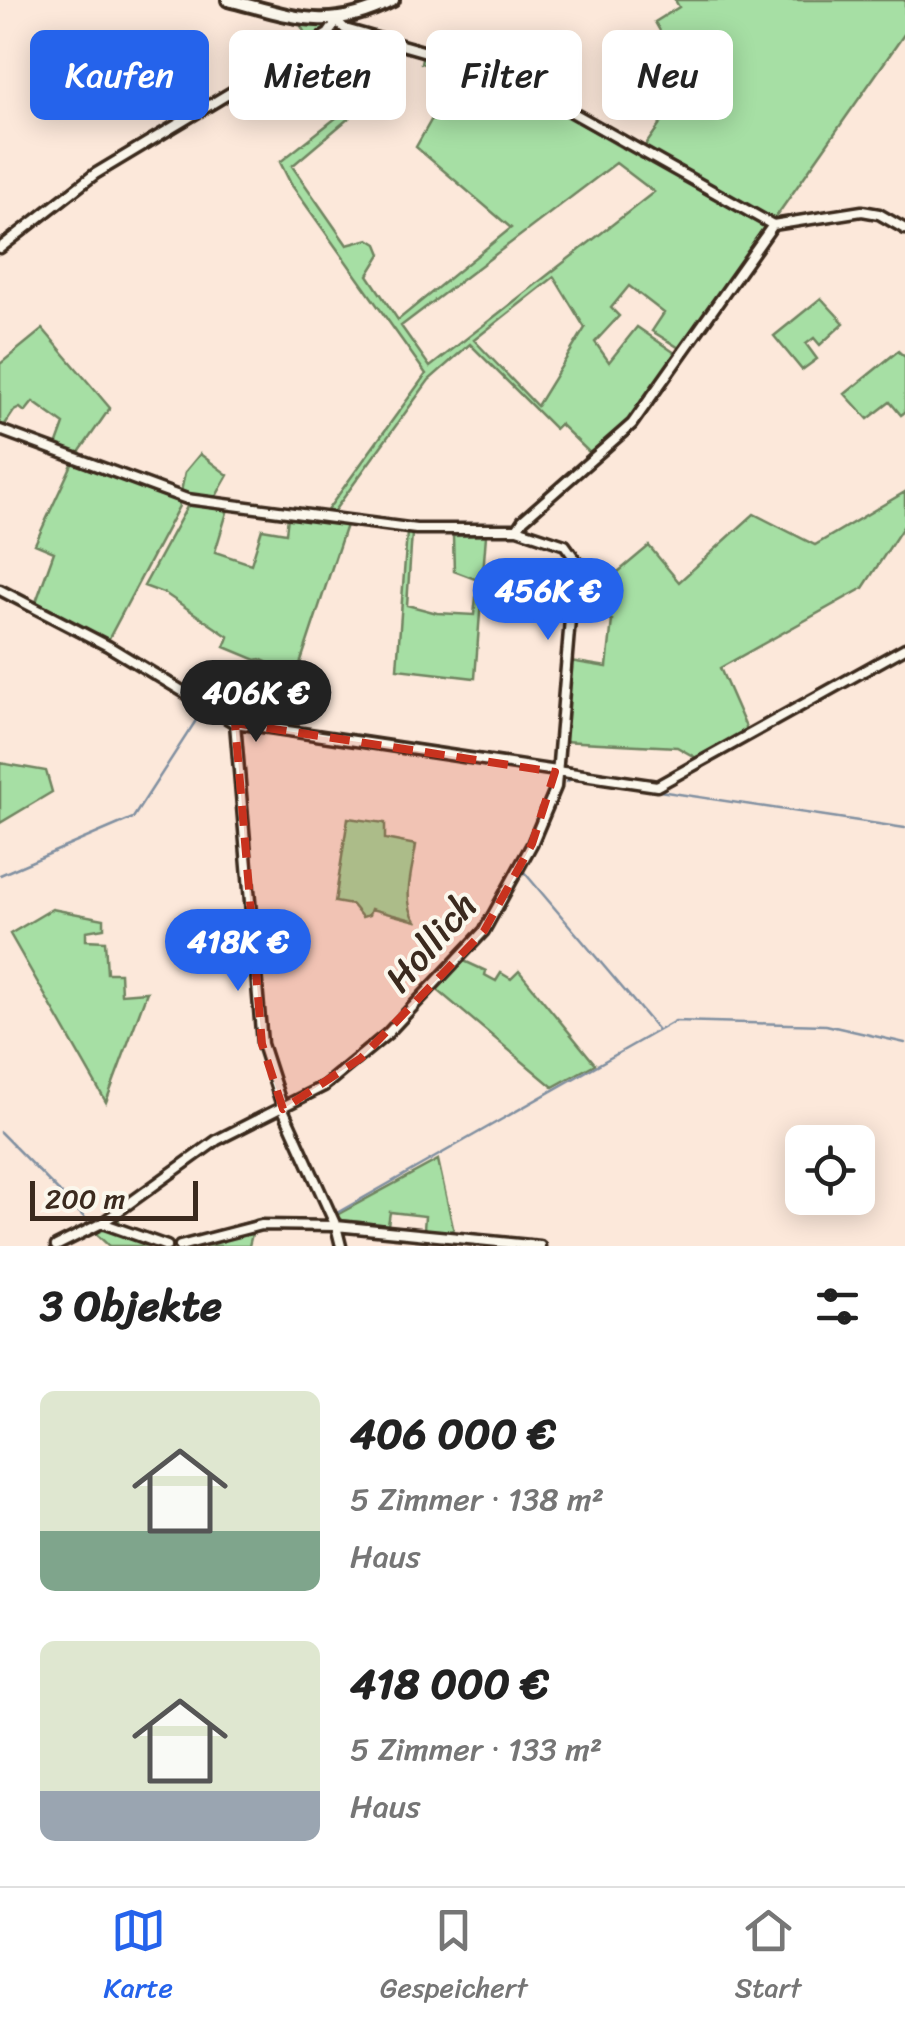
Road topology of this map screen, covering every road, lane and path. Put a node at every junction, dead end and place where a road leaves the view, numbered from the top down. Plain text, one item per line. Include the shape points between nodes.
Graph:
1 (228, 0) edge
2 (393, 0) edge
3 (337, 21) junction
4 (773, 224) junction
5 (905, 229) edge
6 (0, 248) edge
7 (0, 430) edge
8 (517, 529) junction
9 (0, 590) edge
10 (905, 648) edge
11 (235, 723) junction
12 (556, 772) junction
13 (283, 1109) junction
14 (102, 1223) junction
15 (336, 1226) junction
16 (56, 1246) edge
17 (167, 1246) edge
18 (180, 1246) edge
19 (340, 1246) edge
20 (540, 1246) edge

1 - 3 main road
2 - 3 main road
3 - 4 street via 345,30 504,74
3 - 6 street via 328,34 95,174
4 - 5 street via 862,211
4 - 8 street via 632,424
7 - 8 street via 187,499 416,529
8 - 12 street, Hollich via 566,546 575,559
9 - 11 street
10 - 12 street via 657,786
11 - 12 street
11 - 13 street via 262,1044
12 - 13 street, Hollich via 556,788 532,844 484,930 361,1058
13 - 14 street, Hollich via 217,1140
13 - 15 street
14 - 16 street, Hollich
14 - 17 street
15 - 18 street via 261,1226
15 - 19 street
15 - 20 street

